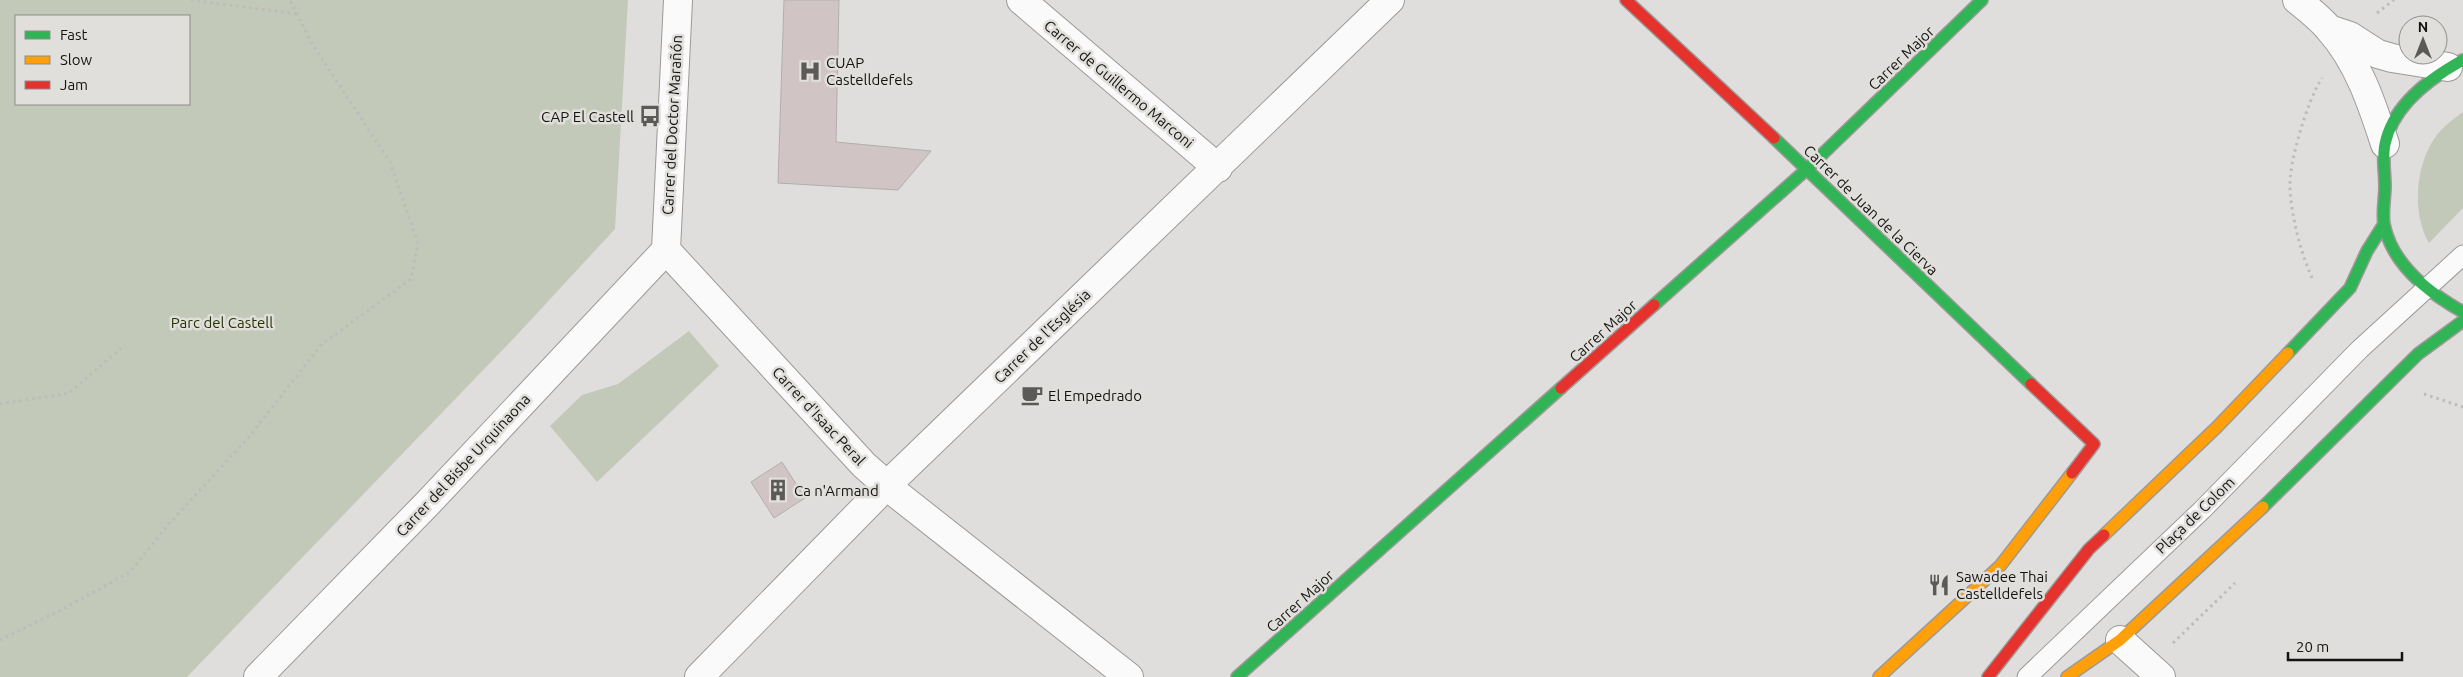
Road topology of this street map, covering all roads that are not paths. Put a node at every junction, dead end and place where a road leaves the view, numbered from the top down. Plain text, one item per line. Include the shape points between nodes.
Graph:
1 (678, 0) edge
2 (1021, 0) edge
3 (1390, 0) edge
4 (1626, 0) edge
5 (1982, 0) edge
6 (2297, 0) edge
7 (2340, 37) junction
8 (2456, 64) edge
9 (2385, 144) junction
10 (1218, 168) junction
11 (1807, 170) junction
12 (2384, 224) junction
13 (666, 250) junction
14 (2463, 255) edge
15 (2427, 290) junction
16 (2463, 312) edge
17 (2463, 321) edge
18 (887, 485) junction
19 (2120, 640) junction
20 (2156, 673) edge
21 (264, 675) edge
22 (699, 677) edge
23 (1129, 677) edge
24 (1237, 677) edge
25 (1879, 677) edge
26 (1988, 677) edge
27 (2027, 677) edge
28 (2068, 677) edge

1 - 13 street, Carrer del Doctor Marañón
2 - 10 street, Carrer de Guillermo Marconi
3 - 10 street, Carrer de l'Església
4 - 11 street, Carrer de Juan de la Cierva
5 - 11 street, Carrer Major
6 - 7 street
7 - 8 street via 2392,58
7 - 9 street via 2370,96
8 - 9 street via 2434,76 2410,100
9 - 12 street
10 - 18 street, Carrer de l'Església
11 - 24 street, Carrer Major
11 - 25 street, Carrer de Juan de la Cierva via 2094,444 2000,566
12 - 15 street via 2394,249
12 - 26 street via 2350,288 2217,427 2089,549
13 - 18 street, Carrer d'Isaac Peral via 864,465
13 - 21 street, Carrer del Bisbe Urquinaona
14 - 15 lane, Plaça de Colom
15 - 16 street
15 - 27 lane, Plaça de Colom via 2360,349 2202,510
17 - 19 street via 2418,354 2290,482
18 - 22 street, Carrer de l'Església
18 - 23 street, Carrer d'Isaac Peral
19 - 20 street
19 - 28 street

